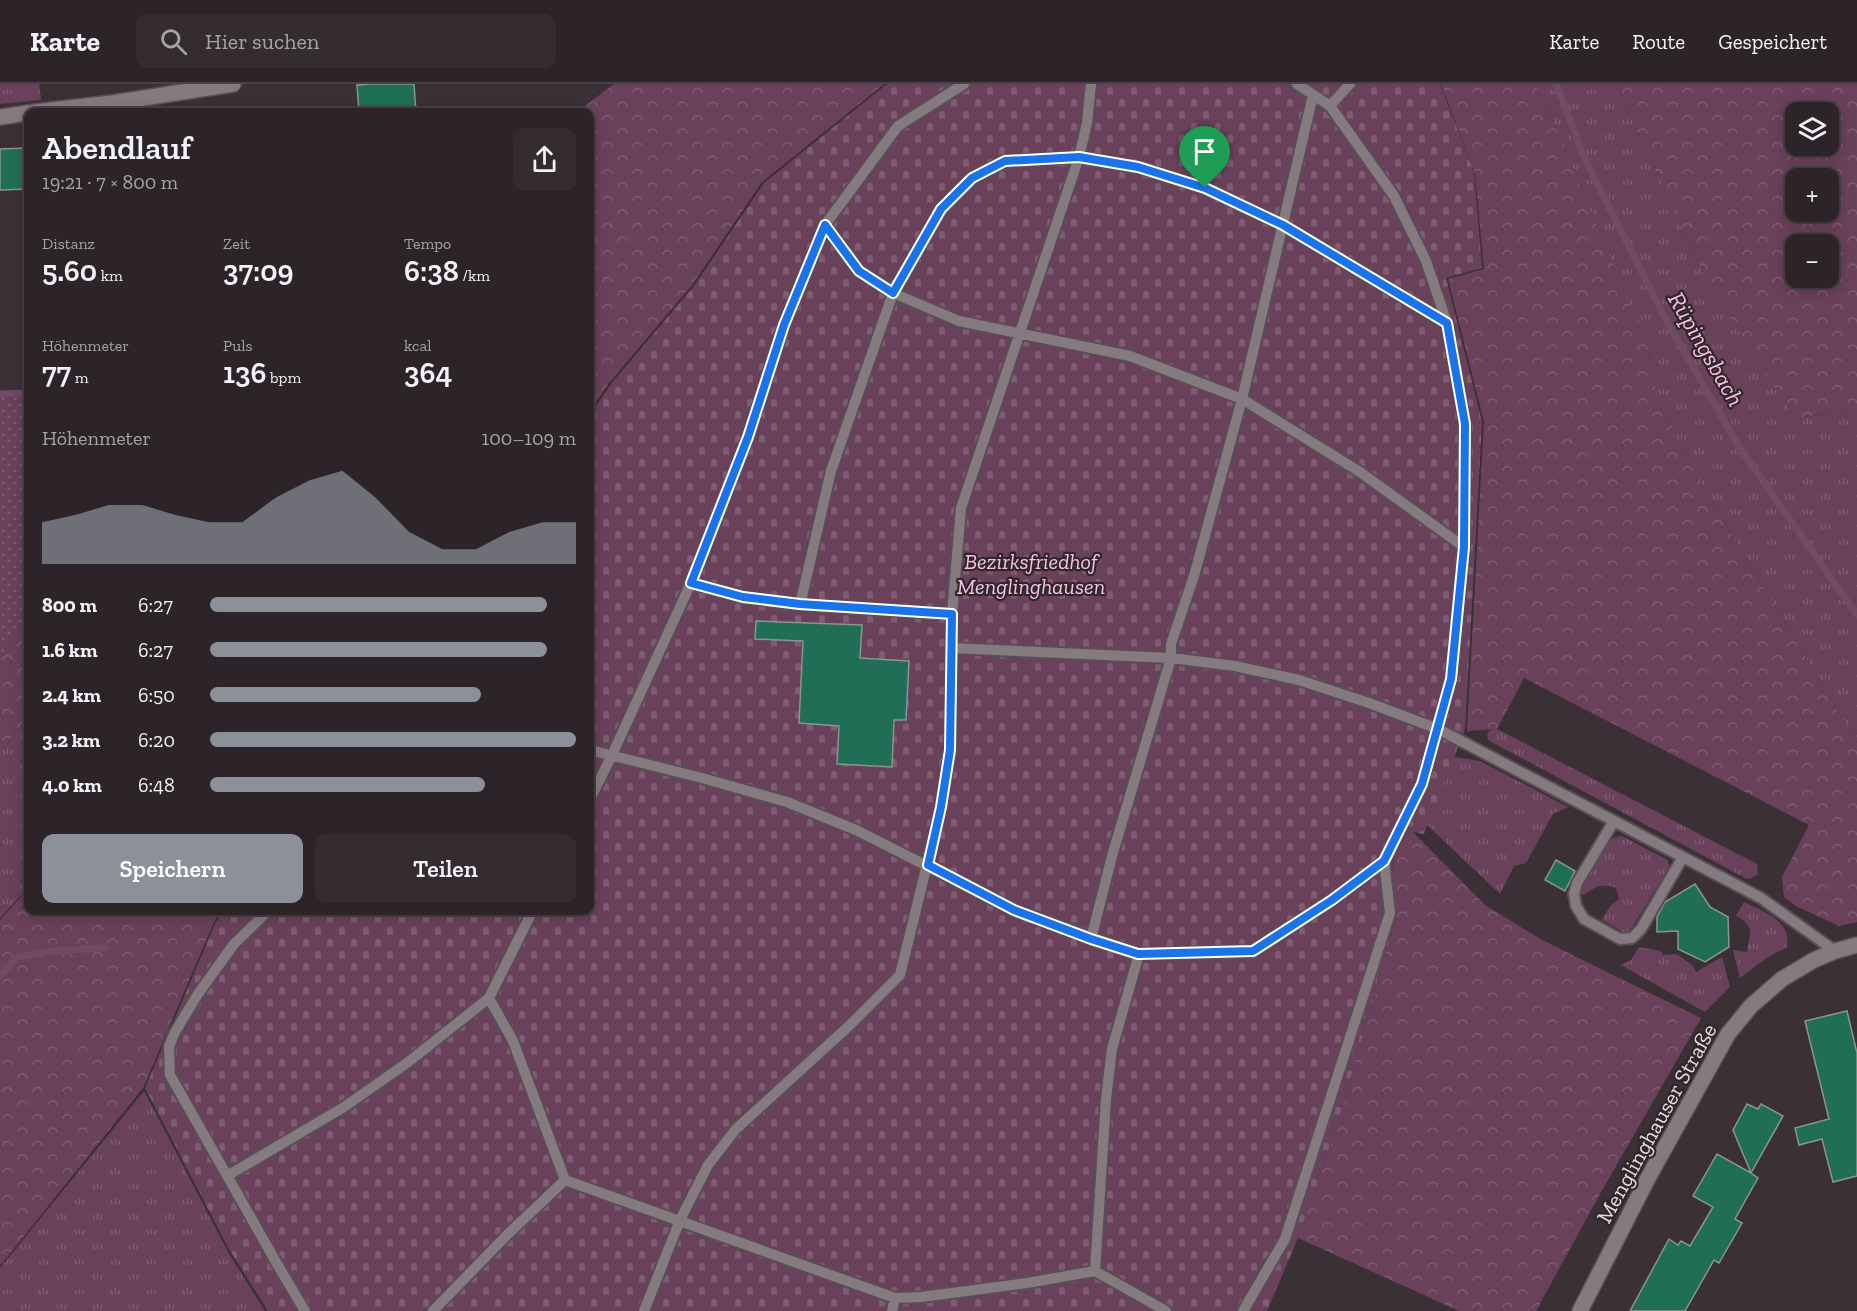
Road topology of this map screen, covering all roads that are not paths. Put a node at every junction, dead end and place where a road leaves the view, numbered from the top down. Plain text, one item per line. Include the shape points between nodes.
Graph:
1 (233, 84) edge
2 (964, 84) edge
3 (1091, 84) edge
4 (1296, 84) edge
5 (1350, 84) edge
6 (1313, 94) junction
7 (1330, 106) junction
8 (69, 108) edge
9 (24, 114) edge
10 (0, 117) edge
11 (1079, 157) junction
12 (825, 225) junction
13 (1283, 225) junction
14 (893, 293) junction
15 (1447, 323) junction
16 (1020, 334) junction
17 (1242, 399) junction
18 (1464, 547) junction
19 (691, 583) junction
20 (800, 604) junction
21 (952, 614) junction
22 (952, 648) junction
23 (1171, 658) junction
24 (1438, 729) junction
25 (594, 751) edge
26 (612, 755) junction
27 (594, 791) edge
28 (1614, 821) junction
29 (1683, 857) junction
30 (1384, 861) junction
31 (928, 865) junction
32 (264, 915) edge
33 (530, 915) edge
34 (1091, 939) junction
35 (1857, 945) edge
36 (1835, 951) junction
37 (1138, 954) junction
38 (489, 998) junction
39 (227, 1176) junction
40 (565, 1180) junction
41 (680, 1220) junction
42 (1095, 1270) junction
43 (895, 1298) junction
44 (305, 1311) edge
45 (433, 1311) edge
46 (644, 1311) edge
47 (892, 1311) edge
48 (1166, 1311) edge
49 (1243, 1311) edge
50 (1580, 1311) edge

1 - 8 street
2 - 12 lane via 898,126
3 - 11 lane
4 - 6 lane
5 - 7 lane
6 - 7 lane
6 - 13 lane
7 - 15 lane via 1394,196 1426,261
9 - 10 street
11 - 13 lane via 1138,167 1205,188
11 - 14 lane via 1005,161 972,178 941,209
11 - 16 lane
12 - 14 lane via 859,271
12 - 19 lane via 784,325 748,437
13 - 15 lane
13 - 17 lane
14 - 16 lane via 959,321
14 - 20 lane via 831,471
15 - 18 lane via 1465,424
16 - 17 lane via 1131,356
16 - 21 lane via 961,508
17 - 18 lane via 1360,472
17 - 23 lane
18 - 24 lane via 1451,679
19 - 20 lane via 743,597
19 - 26 lane
20 - 21 lane
21 - 22 lane
22 - 23 lane
22 - 31 lane via 950,750
23 - 24 lane via 1299,680
23 - 34 lane
24 - 28 lane
24 - 30 lane via 1422,784
25 - 26 lane
26 - 27 lane
26 - 31 lane via 787,802
28 - 29 lane
28 - 29 lane via 1574,894 1584,919 1620,939 1632,938 1641,929
29 - 36 lane via 1761,898
30 - 37 lane via 1253,951
30 - 49 lane via 1390,913 1285,1239
31 - 34 lane via 1014,910
31 - 41 lane via 900,975 736,1129 708,1165
32 - 39 lane via 234,944 181,1022 169,1047 170,1075
33 - 38 lane
34 - 37 lane
35 - 36 street, Menglinghauser Straße
36 - 50 street, Menglinghauser Straße via 1782,979 1751,1006 1728,1034
37 - 42 lane via 1112,1049
38 - 39 lane via 362,1095
38 - 40 lane via 513,1041
39 - 44 lane
40 - 41 lane
40 - 45 lane
41 - 43 lane
41 - 46 lane
42 - 43 lane via 1027,1283
42 - 48 lane
43 - 47 lane

